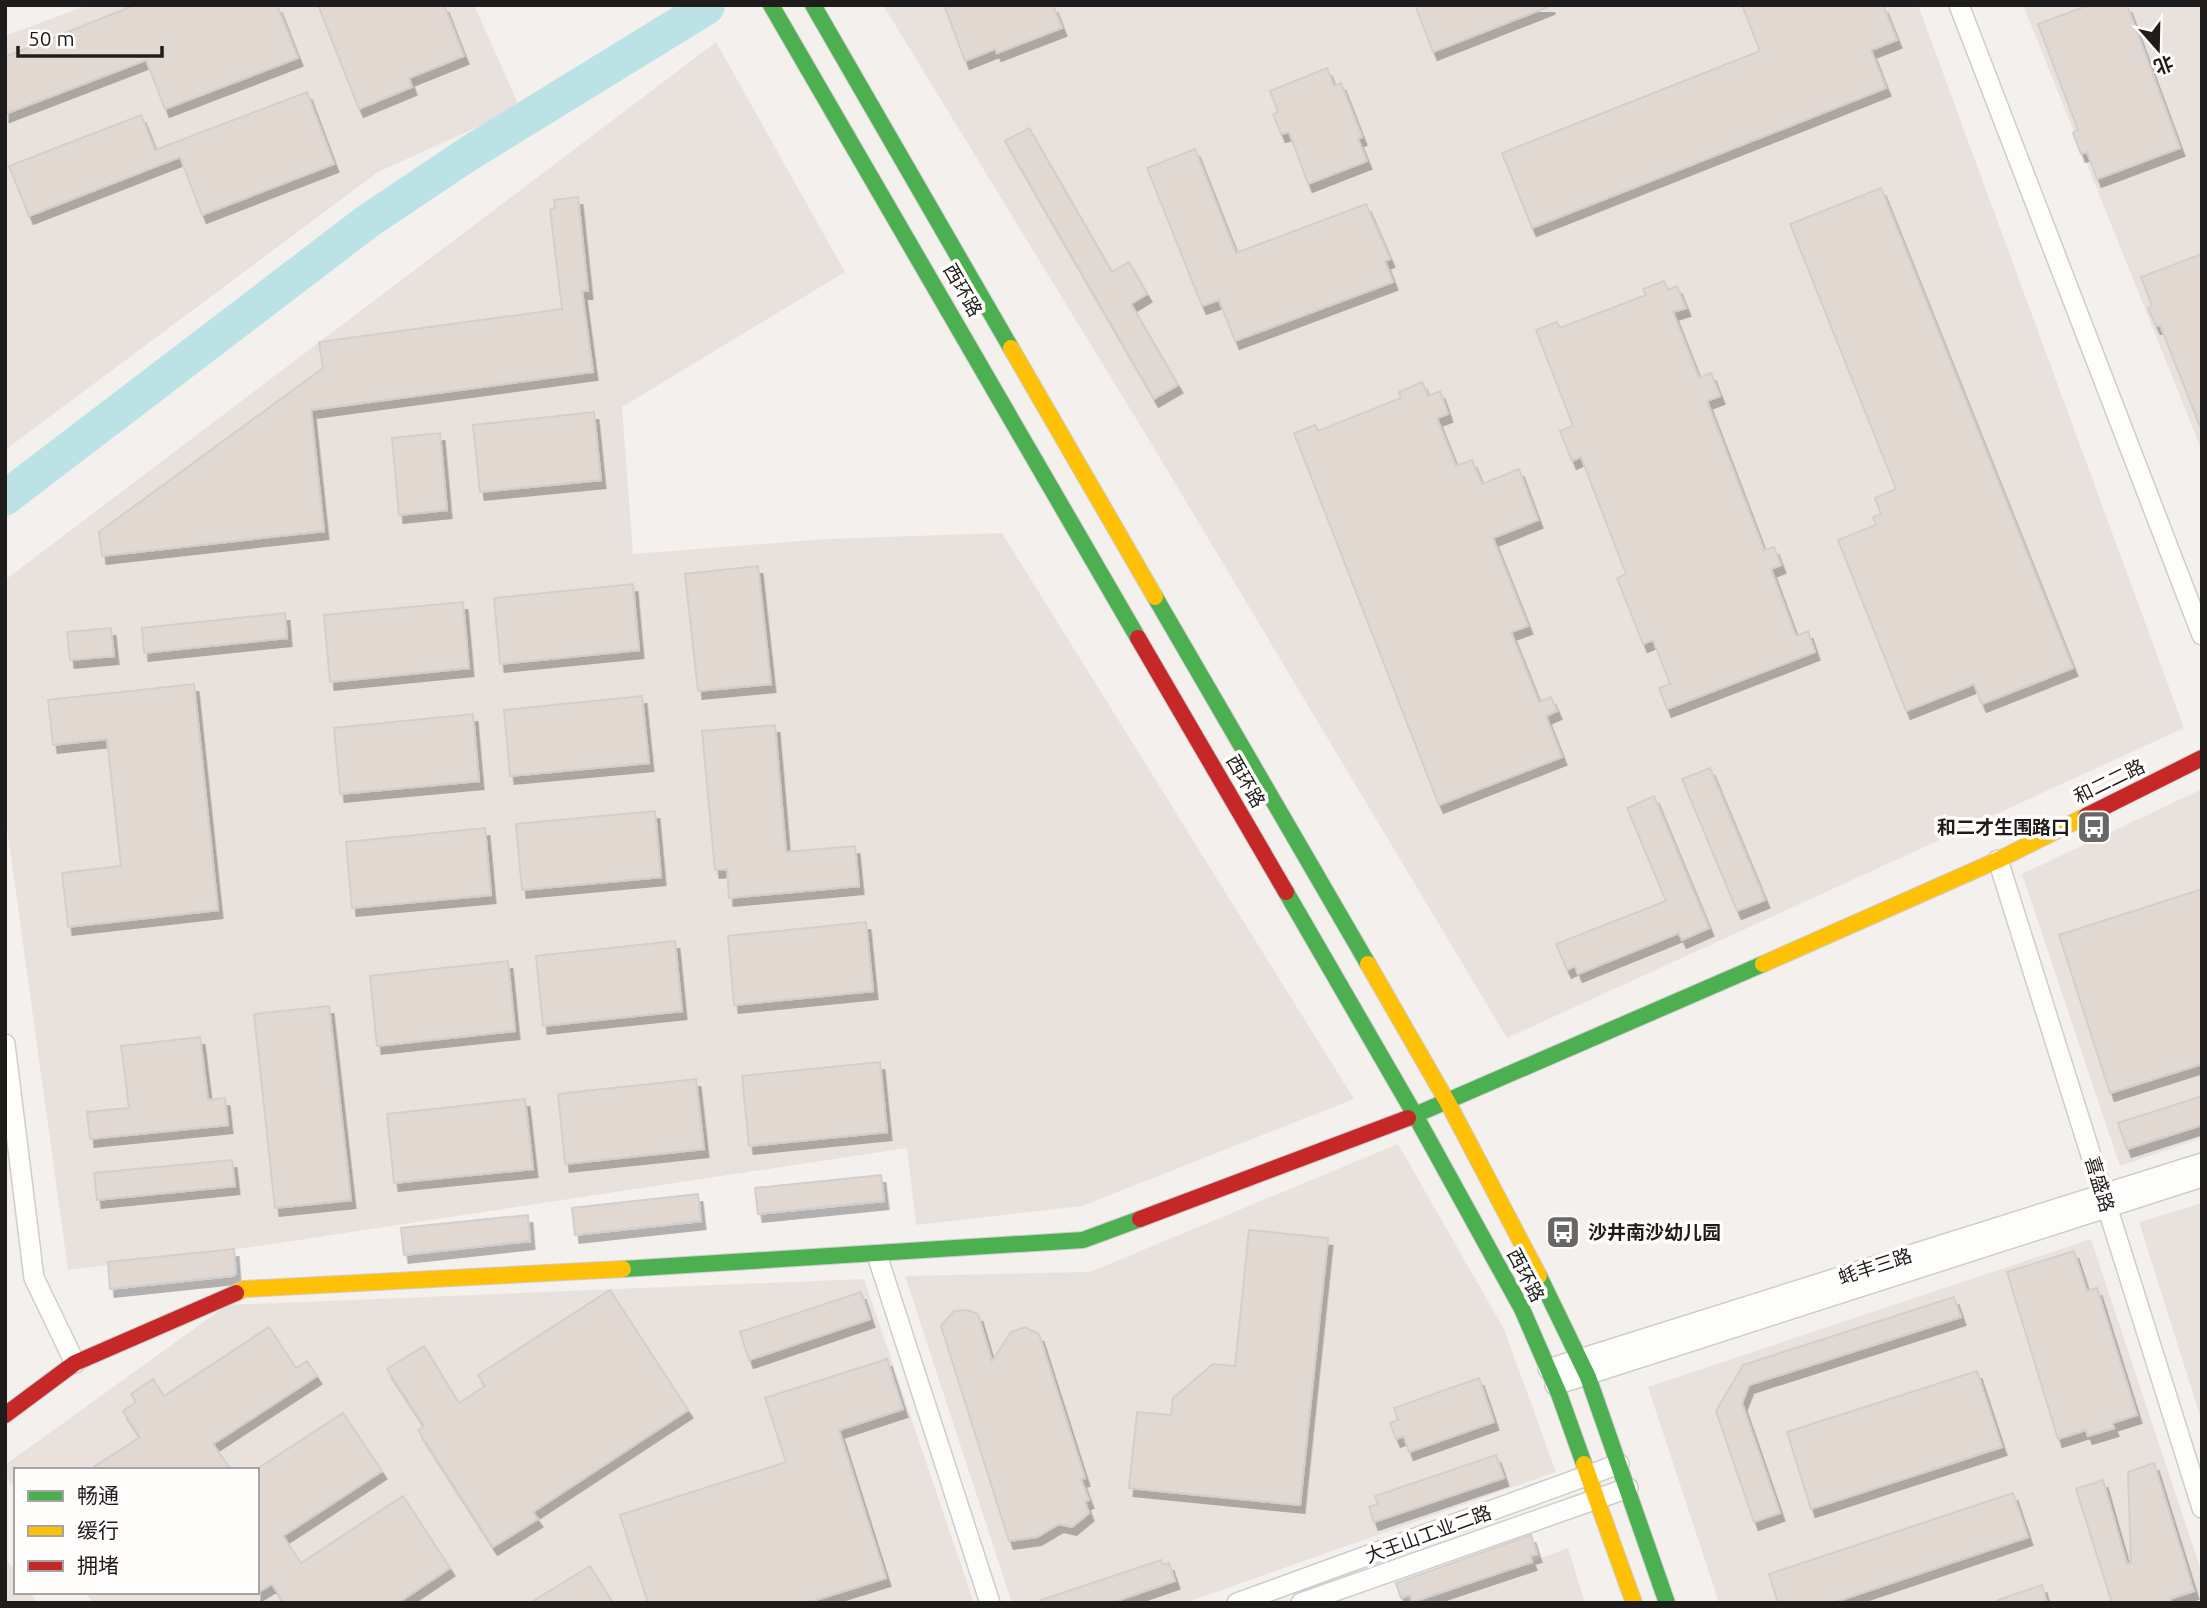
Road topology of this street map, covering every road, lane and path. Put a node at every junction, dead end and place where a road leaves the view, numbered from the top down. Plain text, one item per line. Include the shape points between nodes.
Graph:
1 (771, 5) edge
2 (813, 5) edge
3 (1959, 5) edge
4 (2202, 635) edge
5 (2202, 758) edge
6 (1998, 860) junction
7 (5, 1044) edge
8 (1448, 1103) junction
9 (1415, 1115) junction
10 (2202, 1163) edge
11 (2202, 1177) edge
12 (2105, 1200) junction
13 (877, 1255) junction
14 (75, 1363) junction
15 (1583, 1367) junction
16 (1552, 1377) junction
17 (5, 1415) edge
18 (1619, 1464) junction
19 (1589, 1476) junction
20 (1628, 1488) junction
21 (1598, 1500) junction
22 (2202, 1508) edge
23 (990, 1603) edge
24 (1237, 1603) edge
25 (1301, 1603) edge
26 (1634, 1603) edge
27 (1667, 1603) edge

1 - 9 main road, 西环路
2 - 8 main road, 西环路
3 - 4 street
5 - 6 main road, 和二二路
6 - 8 main road, 和二二路
6 - 12 street, 喜盛路
7 - 14 street via 34,1278
8 - 9 main road, 和二二路
8 - 15 main road, 西环路
9 - 13 main road, 和二二路 via 1083,1240
9 - 16 main road, 西环路 via 1521,1309
10 - 12 street, 蚝丰三路
11 - 12 street, 蚝丰三路
12 - 15 street, 蚝丰三路
12 - 22 street, 喜盛路
13 - 14 main road, 和二二路 via 244,1289
13 - 23 street
14 - 17 main road, 和二二路
15 - 16 street, 蚝丰三路
15 - 18 main road, 西环路
16 - 19 main road, 西环路
18 - 19 street, 大王山工业二路
18 - 20 main road, 西环路
19 - 21 main road, 西环路
19 - 24 street, 大王山工业二路
20 - 21 street, 大王山工业二路
20 - 27 main road, 西环路
21 - 25 street, 大王山工业二路
21 - 26 main road, 西环路

